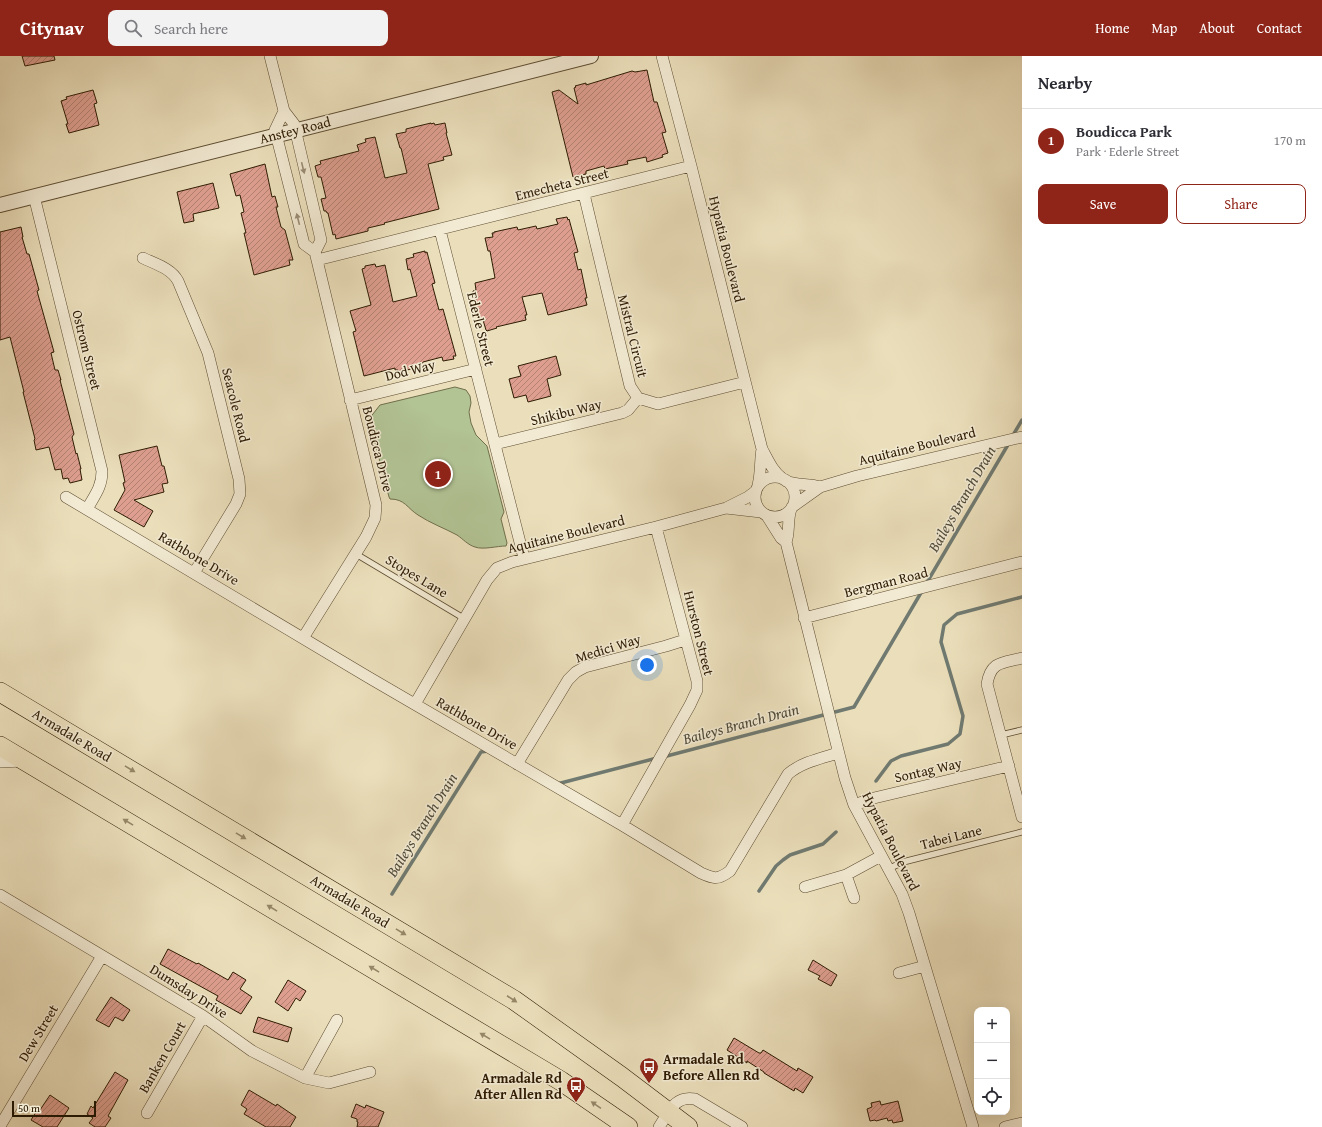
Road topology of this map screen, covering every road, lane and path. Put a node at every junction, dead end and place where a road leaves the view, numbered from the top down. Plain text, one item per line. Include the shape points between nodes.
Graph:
1 (270, 56) edge
2 (591, 56) edge
3 (662, 56) edge
4 (284, 111) junction
5 (295, 130) junction
6 (276, 135) junction
7 (691, 166) junction
8 (584, 194) junction
9 (34, 196) junction
10 (0, 205) edge
11 (440, 230) junction
12 (316, 256) junction
13 (142, 258) dead end
14 (476, 369) junction
15 (745, 382) junction
16 (638, 398) junction
17 (350, 400) junction
18 (1022, 437) edge
19 (495, 444) junction
20 (762, 449) junction
21 (785, 480) junction
22 (820, 487) junction
23 (757, 488) junction
24 (66, 497) dead end
25 (726, 508) junction
26 (791, 508) junction
27 (86, 509) junction
28 (764, 514) junction
29 (656, 527) junction
30 (786, 542) junction
31 (356, 554) junction
32 (524, 558) junction
33 (1022, 562) edge
34 (194, 573) junction
35 (804, 618) junction
36 (465, 619) junction
37 (303, 638) junction
38 (685, 640) junction
39 (1022, 658) edge
40 (0, 692) edge
41 (415, 704) junction
42 (1022, 730) edge
43 (1001, 735) junction
44 (0, 746) edge
45 (838, 753) junction
46 (26, 761) junction
47 (0, 762) edge
48 (518, 764) junction
49 (1009, 766) junction
50 (854, 806) junction
51 (1022, 817) edge
52 (622, 825) junction
53 (1022, 832) edge
54 (881, 856) junction
55 (888, 869) junction
56 (846, 875) junction
57 (805, 887) dead end
58 (0, 894) edge
59 (854, 898) dead end
60 (102, 956) junction
61 (925, 966) junction
62 (899, 973) dead end
63 (203, 1016) junction
64 (337, 1020) dead end
65 (370, 1072) dead end
66 (305, 1078) junction
67 (147, 1113) dead end
68 (664, 1119) edge
69 (1022, 1123) edge
70 (0, 1126) edge
71 (628, 1127) edge
72 (688, 1127) edge
73 (742, 1127) edge
74 (973, 1127) edge
75 (1008, 1127) edge

1 - 4 street, Boudicca Drive
2 - 5 street, Anstey Road
3 - 7 street, Hypatia Boulevard
4 - 5 street, Boudicca Drive via 294,124
4 - 6 street via 275,130
5 - 6 street, Anstey Road
5 -> 12 street, Boudicca Drive via 321,240
6 - 9 street, Anstey Road
12 -> 6 street, Boudicca Drive via 304,244
7 - 8 street, Emecheta Street
7 - 15 street, Hypatia Boulevard
8 - 11 street, Emecheta Street
8 - 16 street, Mistral Circuit via 630,386
9 - 10 street, Anstey Road
9 - 27 street, Ostrom Street via 102,470 98,490
11 - 12 street
11 - 14 street, Ederle Street
12 - 17 street, Boudicca Drive
13 - 34 street, Seacole Road via 171,272 178,281 208,353 239,479 240,494 236,504
14 - 17 street, Dod Way
14 - 19 street, Ederle Street
15 - 16 street, Mistral Circuit via 658,404
15 - 20 street, Hypatia Boulevard
16 - 19 street, Shikibu Way via 622,413
17 - 31 street, Boudicca Drive via 376,505 376,518
18 - 22 street, Aquitaine Boulevard
19 - 32 street, Ederle Street
20 - 21 street via 779,476
20 - 23 street via 761,475
21 - 22 street, Aquitaine Boulevard via 792,484 812,484
21 - 23 street via 767,479
21 - 26 street via 794,493
22 - 26 street, Aquitaine Boulevard
23 - 25 street via 748,497
23 - 28 street via 755,502
24 - 27 street, Rathbone Drive
25 - 28 street
25 - 29 street, Aquitaine Boulevard
26 - 28 street via 780,516
26 - 30 street, Hypatia Boulevard via 789,536
27 - 34 street, Rathbone Drive
28 - 30 street, Hypatia Boulevard
29 - 32 street, Aquitaine Boulevard
29 - 38 street, Hurston Street
30 - 35 street, Hypatia Boulevard
31 - 36 lane, Stopes Lane
31 - 37 street, Boudicca Drive
32 - 36 street, Aquitaine Boulevard via 497,568 487,580
33 - 35 street, Bergman Road
34 - 37 street, Rathbone Drive
35 - 45 street, Hypatia Boulevard
36 - 41 street, Aquitaine Boulevard
37 - 41 street, Rathbone Drive
38 - 48 street, Medici Way via 576,672 564,686
38 - 52 street, Hurston Street via 695,673 696,690
39 - 43 street via 996,664 989,674 987,684
40 -> 68 highway, Armadale Road via 514,1000
41 - 48 street, Rathbone Drive
42 - 43 lane
43 - 49 street
44 - 46 highway
45 - 50 street, Hypatia Boulevard
45 - 52 street, Rathbone Drive via 804,764 788,774 730,871 722,877 700,873
46 - 47 street
71 -> 46 highway via 561,1081
48 - 52 street, Rathbone Drive
49 - 50 street, Sontag Way via 874,798
49 - 51 street
50 - 54 street, Hypatia Boulevard
53 - 55 lane, Tabei Lane via 903,862
54 - 55 street, Hypatia Boulevard
54 - 56 street
55 - 61 street, Hypatia Boulevard via 909,912
56 - 57 street
56 - 59 street
58 - 60 street, Dumsday Drive
60 - 63 street, Dumsday Drive
60 - 70 street, Dew Street
61 - 62 street
61 - 74 street, Hypatia Boulevard
63 - 66 street, Dumsday Drive via 252,1051
63 - 67 street, Banken Court
64 - 66 street
65 - 66 street, Dumsday Drive via 329,1083
68 - 72 highway, Armadale Road
68 - 73 street via 678,1101 687,1098
69 - 75 street

